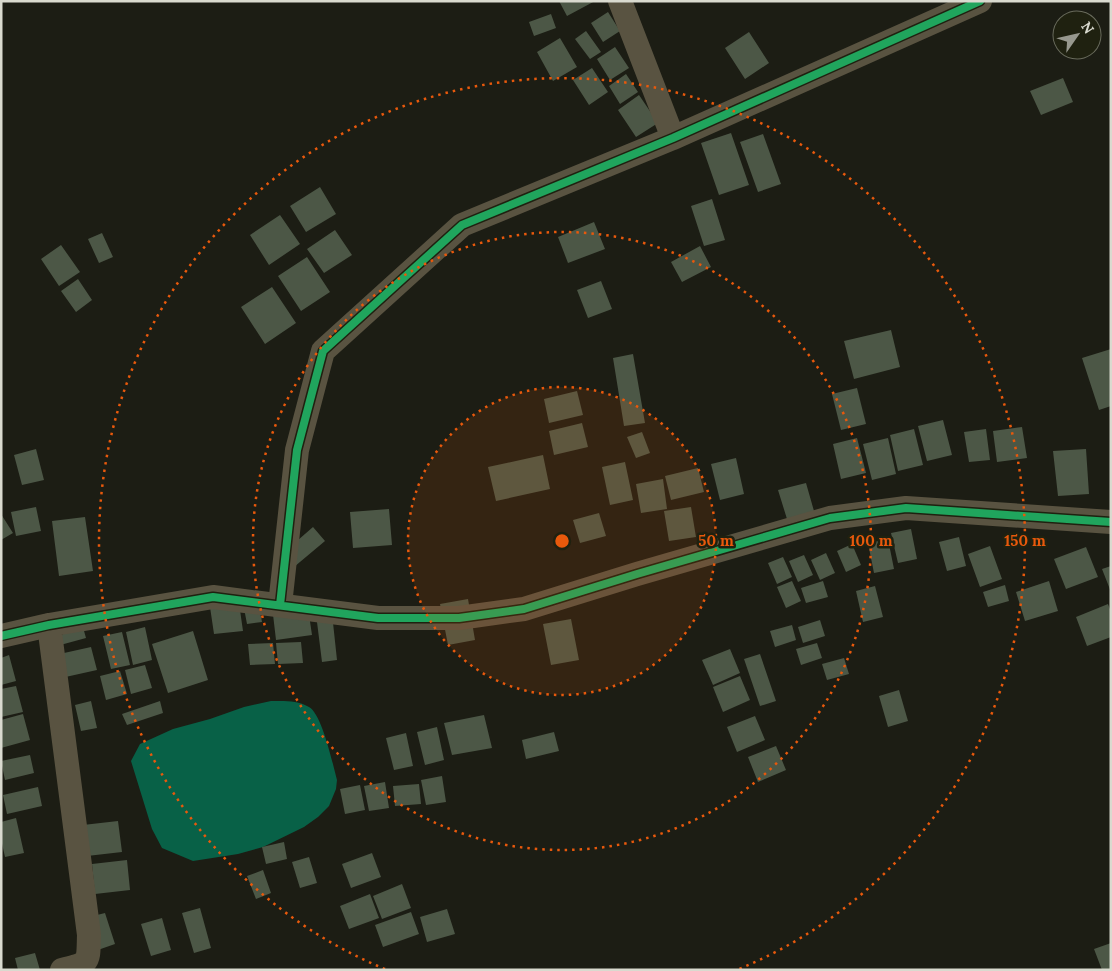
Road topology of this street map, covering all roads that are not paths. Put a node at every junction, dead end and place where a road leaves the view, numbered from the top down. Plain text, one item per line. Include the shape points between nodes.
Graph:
1 (620, 1) edge
2 (980, 1) edge
3 (673, 138) junction
4 (1111, 522) edge
5 (280, 605) junction
6 (49, 626) junction
7 (1, 636) edge
8 (62, 970) edge

1 - 3 street
2 - 3 street
3 - 5 street via 462,225 323,351 297,450
4 - 5 street via 906,508 830,518 524,609 459,618 378,618
5 - 6 street via 213,597
6 - 7 street
6 - 8 street via 89,934 88,958 82,965

